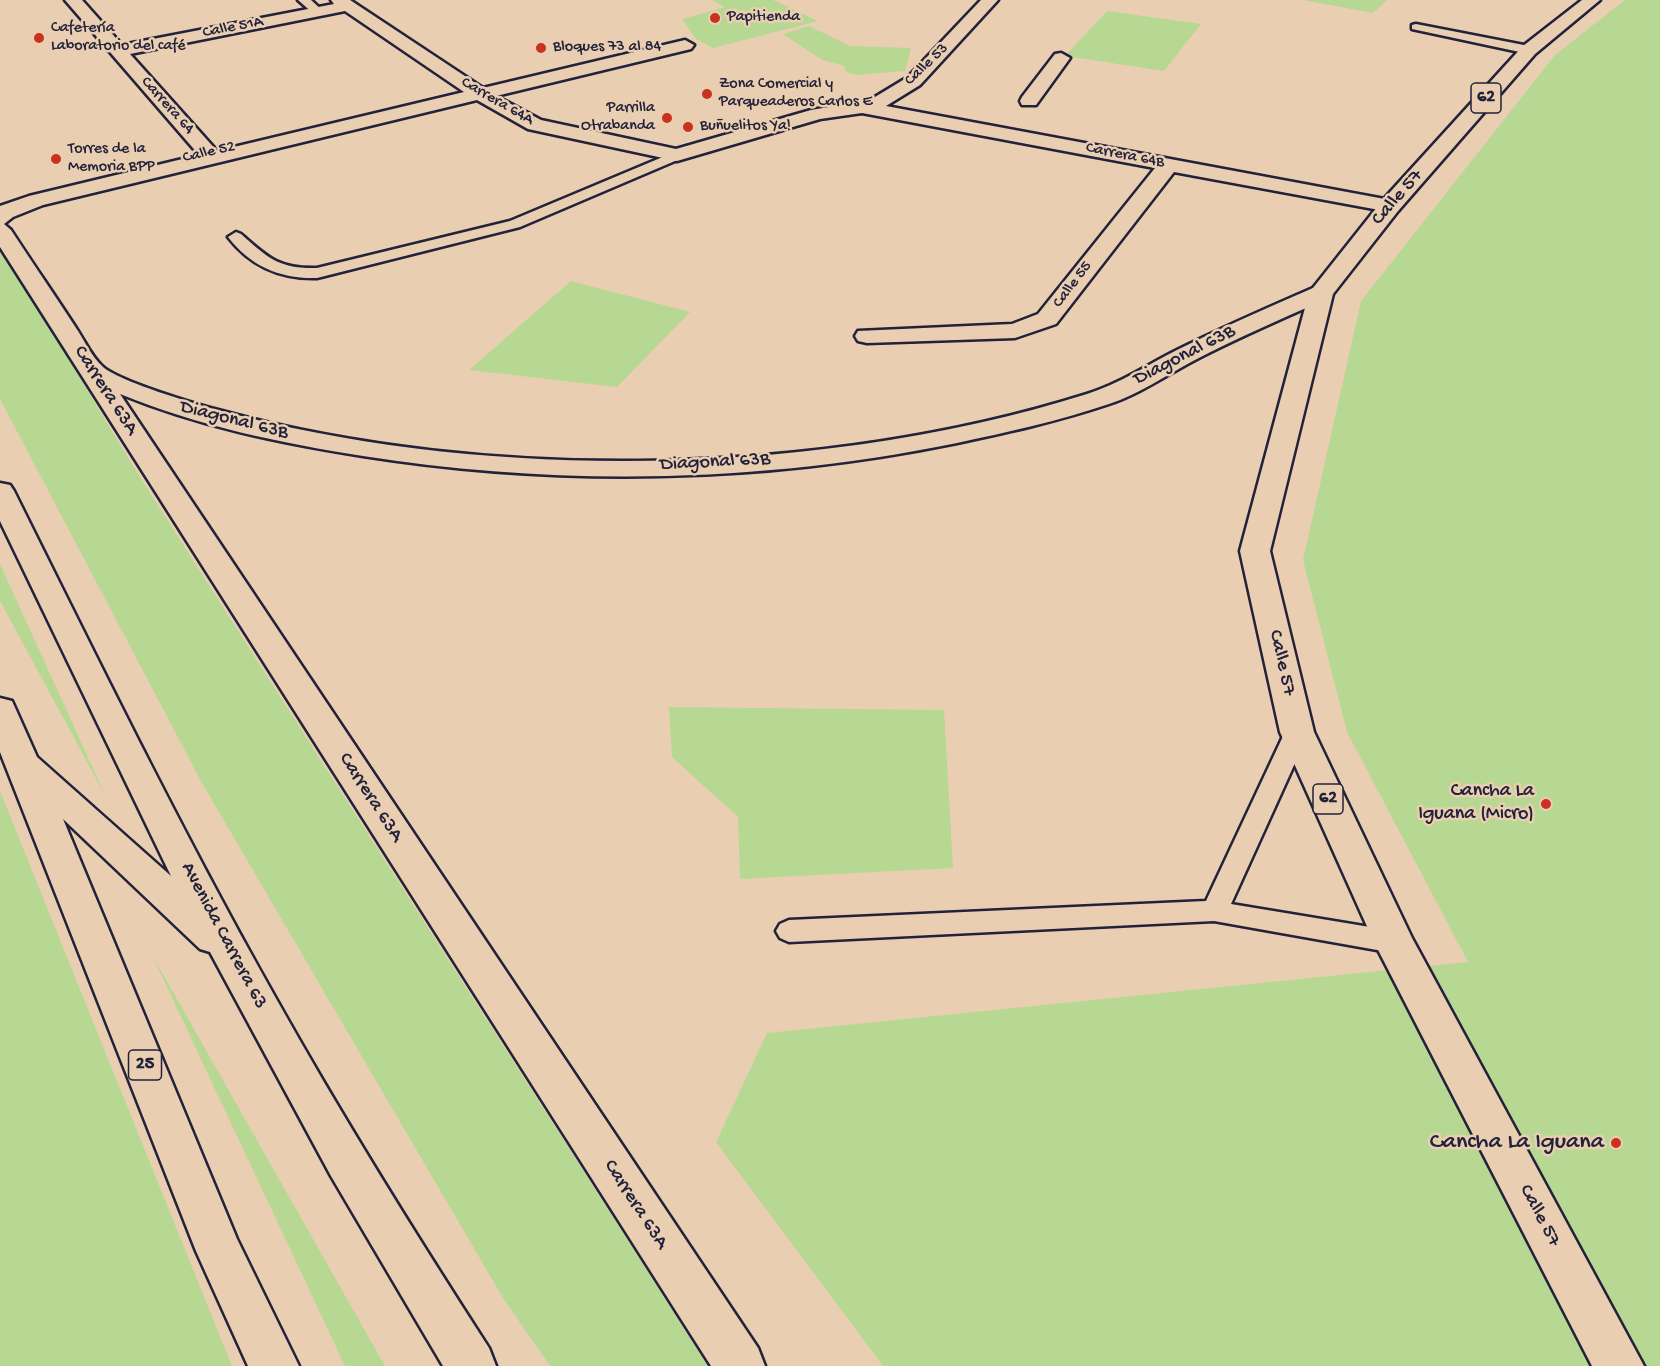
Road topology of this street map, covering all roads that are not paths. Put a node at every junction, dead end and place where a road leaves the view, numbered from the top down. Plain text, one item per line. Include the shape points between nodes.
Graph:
1 (73, 0) edge
2 (304, 0) edge
3 (990, 0) edge
4 (1592, 0) edge
5 (344, 3) edge
6 (318, 12) junction
7 (1416, 27) dead end
8 (685, 45) dead end
9 (1529, 50) junction
10 (117, 51) junction
11 (1061, 58) dead end
12 (478, 93) junction
13 (1029, 101) dead end
14 (860, 107) junction
15 (677, 154) junction
16 (211, 156) junction
17 (1169, 164) junction
18 (1390, 206) junction
19 (4, 214) edge
20 (236, 237) dead end
21 (1321, 293) junction
22 (867, 336) dead end
23 (93, 372) junction
24 (0, 491) edge
25 (0, 709) edge
26 (1297, 732) junction
27 (23, 761) junction
28 (1214, 911) junction
29 (789, 932) dead end
30 (1394, 942) junction
31 (230, 954) junction
32 (274, 1366) edge
33 (471, 1366) edge
34 (740, 1366) edge
35 (1619, 1366) edge

1 - 10 main road, Carrera 64
2 - 6 lane
3 - 14 main road, Calle 53 via 914,81 874,105
4 - 9 main road, Calle 57 / 62
5 - 6 main road, Calle 51A
5 - 12 main road, Carrera 64A
6 - 10 main road, Calle 51A
7 - 9 lane
8 - 12 main road, Calle 52
9 - 18 main road, Calle 57 / 62
10 - 16 main road, Carrera 64
11 - 13 main road
12 - 15 main road, Carrera 64A via 535,125
12 - 16 main road, Calle 52
14 - 15 main road, Calle 53 via 785,122
14 - 17 main road, Carrera 64B via 1011,129
15 - 20 lane via 515,224 317,273 275,271
16 - 19 main road, Calle 52
17 - 18 main road, Carrera 64B
17 - 22 main road, Calle 55 via 1047,319 1015,331
18 - 21 main road, Calle 57 / 62
19 - 23 main road, Carrera 63A
21 - 23 main road, Diagonal 63B via 1233,331 1100,399 995,427 878,449 753,463 625,468 510,465 377,452 212,419
21 - 26 main road, Calle 57 / 62 via 1255,551
23 - 34 main road, Carrera 63A
24 - 31 main road, Avenida Carrera 63
25 - 27 main road, 25
26 - 28 lane
26 - 30 main road, Calle 57 / 62
27 - 31 main road
27 - 32 main road, 25 via 219,1251
28 - 29 lane
28 - 30 lane
30 - 35 main road, Calle 57 / 62
31 - 33 main road, Avenida Carrera 63 via 393,1243

